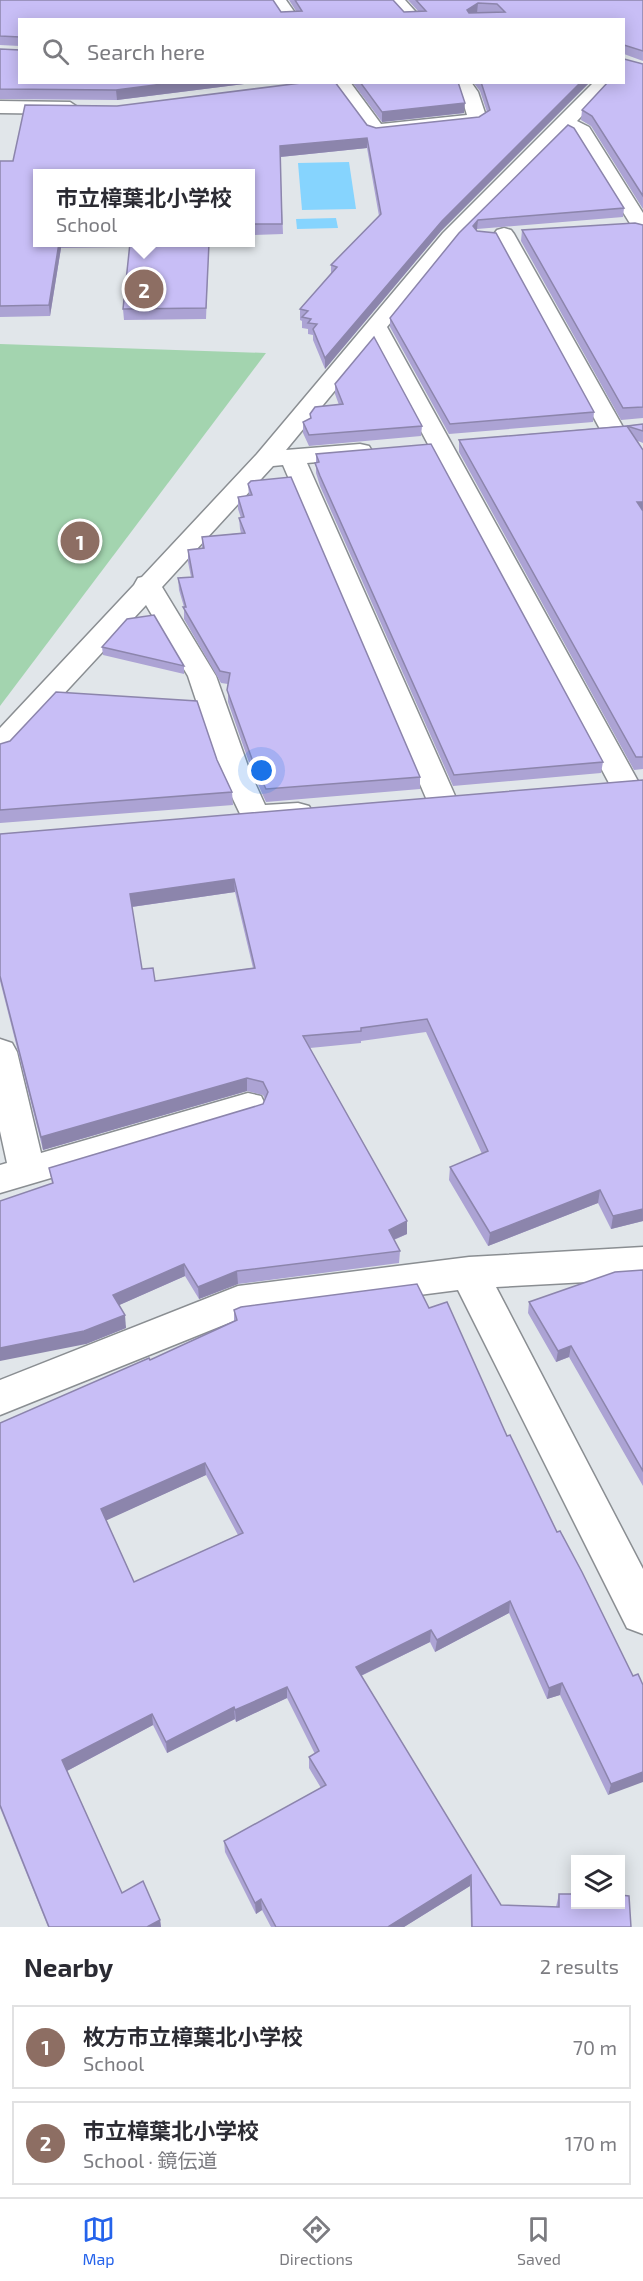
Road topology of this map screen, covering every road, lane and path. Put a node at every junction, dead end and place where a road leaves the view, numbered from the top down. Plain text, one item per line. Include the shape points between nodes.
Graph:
1 (277, 0) edge
2 (396, 0) edge
3 (290, 18) edge
4 (413, 18) edge
5 (342, 84) edge
6 (463, 84) edge
7 (603, 84) edge
8 (0, 107) edge
9 (94, 108) edge
10 (566, 123) junction
11 (618, 226) edge
12 (642, 226) edge
13 (526, 232) edge
14 (504, 234) junction
15 (450, 237) junction
16 (376, 326) junction
17 (611, 429) edge
18 (382, 449) edge
19 (279, 458) junction
20 (147, 584) junction
21 (0, 746) edge
22 (634, 782) edge
23 (590, 786) edge
24 (441, 799) edge
25 (325, 810) edge
26 (255, 815) junction
27 (220, 818) edge
28 (0, 1052) edge
29 (248, 1106) edge
30 (13, 1175) edge
31 (643, 1263) edge
32 (469, 1273) junction
33 (0, 1398) edge
34 (643, 1613) edge

1 - 3 street
2 - 4 street
5 - 6 street via 376,130 478,119
7 - 10 street
8 - 9 street
10 - 12 street via 582,130
10 - 15 street
11 - 12 street
13 - 14 street
14 - 15 street
14 - 17 street
15 - 16 street
16 - 19 street
16 - 22 street via 439,444
18 - 19 street
19 - 20 street
19 - 24 street
20 - 21 street
20 - 26 street via 202,676 235,772
22 - 23 street
25 - 26 street
26 - 27 street
28 - 30 street
29 - 30 street
31 - 32 street
32 - 33 street via 238,1302
32 - 34 street

